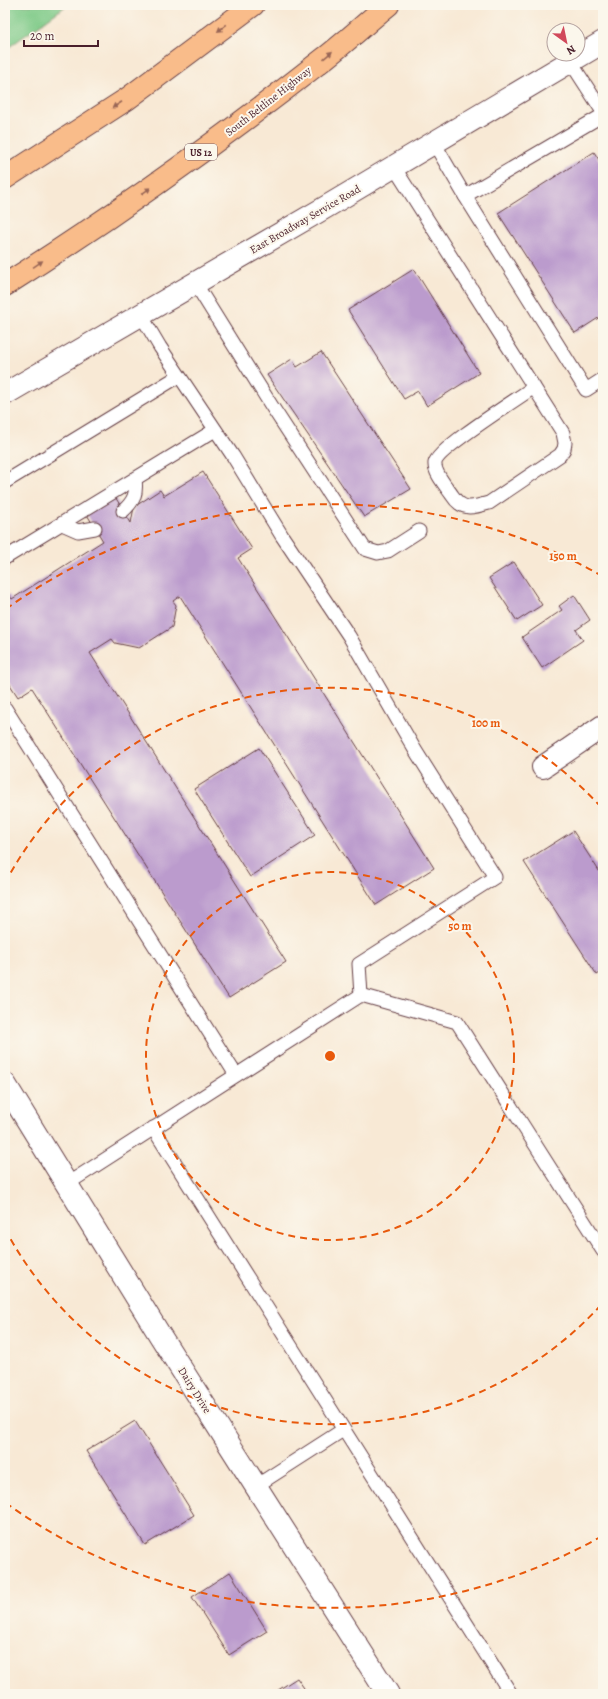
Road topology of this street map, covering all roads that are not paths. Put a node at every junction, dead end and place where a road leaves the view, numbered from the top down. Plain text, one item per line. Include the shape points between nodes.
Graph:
1 (253, 5) edge
2 (388, 5) edge
3 (603, 42) edge
4 (586, 52) edge
5 (568, 62) edge
6 (571, 62) edge
7 (603, 114) edge
8 (434, 143) junction
9 (394, 167) junction
10 (5, 178) edge
11 (465, 196) junction
12 (195, 283) junction
13 (5, 285) edge
14 (141, 315) junction
15 (179, 376) junction
16 (603, 379) edge
17 (534, 387) junction
18 (5, 394) edge
19 (215, 430) junction
20 (135, 479) junction
21 (5, 482) edge
22 (123, 511) dead end
23 (62, 524) junction
24 (96, 528) dead end
25 (419, 531) dead end
26 (5, 558) edge
27 (5, 708) edge
28 (603, 726) edge
29 (543, 767) dead end
30 (361, 995) junction
31 (236, 1075) junction
32 (5, 1084) edge
33 (153, 1128) junction
34 (67, 1184) junction
35 (603, 1251) edge
36 (344, 1430) junction
37 (256, 1486) junction
38 (388, 1694) edge
39 (510, 1694) edge

1 -> 10 highway via 127,99
13 -> 2 highway, South Beltline Highway / US 12 via 214,143 327,57
3 - 4 street, East Broadway Service Road
5 - 8 street, East Broadway Service Road
6 - 7 lane
7 - 11 lane
8 - 9 street, East Broadway Service Road
8 - 11 lane
9 - 12 street, East Broadway Service Road
9 - 17 lane
11 - 16 lane via 586,390
12 - 14 street, East Broadway Service Road
12 - 25 lane via 271,405 366,549 378,554 388,552
14 - 15 lane
14 - 18 street, East Broadway Service Road
15 - 19 lane
15 - 21 lane
17 - 17 lane via 563,433 564,449 560,455 488,503 463,507 456,502 436,469 437,457 452,443
19 - 20 lane
19 - 30 lane via 349,636 415,750 495,877 359,964
20 - 22 lane via 135,497
20 - 23 lane
23 - 24 lane via 78,530
23 - 26 lane
27 - 31 lane
28 - 29 street
30 - 31 lane
30 - 35 lane via 457,1022
31 - 33 lane
32 - 34 street, Dairy Drive
33 - 34 lane
33 - 36 lane
34 - 37 street, Dairy Drive
36 - 37 lane
36 - 39 lane
37 - 38 street, Dairy Drive

